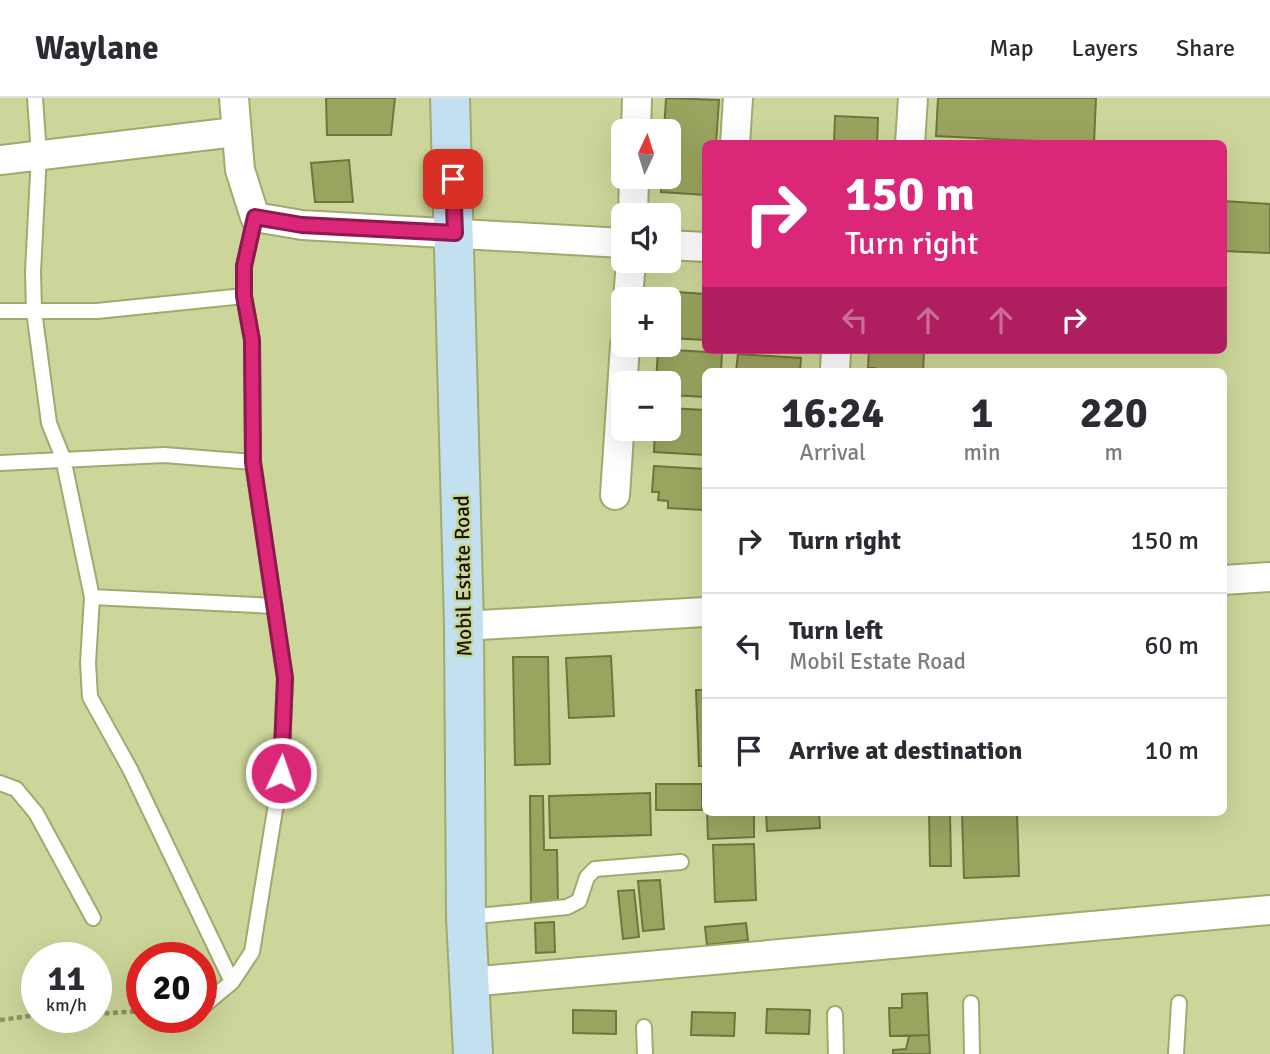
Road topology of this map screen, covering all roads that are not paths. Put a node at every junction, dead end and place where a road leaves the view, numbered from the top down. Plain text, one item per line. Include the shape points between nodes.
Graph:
1 (35, 98) edge
2 (234, 98) edge
3 (450, 98) edge
4 (637, 98) edge
5 (738, 98) edge
6 (913, 98) edge
7 (636, 119) edge
8 (235, 132) junction
9 (736, 140) edge
10 (910, 140) edge
11 (39, 154) junction
12 (0, 160) edge
13 (255, 217) junction
14 (455, 233) junction
15 (611, 242) edge
16 (681, 246) edge
17 (702, 247) edge
18 (244, 296) junction
19 (0, 311) edge
20 (34, 311) junction
21 (624, 357) edge
22 (63, 458) junction
23 (253, 462) junction
24 (0, 463) edge
25 (615, 495) dead end
26 (1270, 577) edge
27 (1227, 580) edge
28 (92, 597) junction
29 (275, 606) junction
30 (702, 612) edge
31 (464, 626) junction
32 (0, 783) edge
33 (681, 862) dead end
34 (1270, 910) edge
35 (466, 917) junction
36 (93, 918) dead end
37 (232, 982) junction
38 (469, 982) junction
39 (217, 994) edge
40 (971, 1003) dead end
41 (1179, 1003) dead end
42 (835, 1014) dead end
43 (644, 1027) dead end
44 (472, 1054) edge
45 (645, 1054) edge
46 (836, 1054) edge
47 (972, 1054) edge
48 (1176, 1054) edge

1 - 11 lane
2 - 8 street
3 - 14 main road, Mobil Estate Road
4 - 7 street
5 - 9 street
6 - 10 street
8 - 11 street
8 - 13 street via 240,170
11 - 12 street
11 - 20 lane
13 - 14 street via 302,225
13 - 18 lane via 244,266
14 - 15 street
14 - 31 main road, Mobil Estate Road
16 - 17 street
18 - 20 lane via 97,311
18 - 23 lane via 252,340
19 - 20 lane
20 - 22 lane via 49,423
21 - 25 street
22 - 23 lane via 164,454
22 - 24 lane
22 - 28 lane
23 - 29 lane
26 - 27 street
28 - 29 lane
28 - 37 lane via 90,697 145,798
29 - 37 lane via 285,678 281,773 252,952
30 - 31 street
31 - 35 main road, Mobil Estate Road
32 - 36 lane via 16,789 36,813
33 - 35 lane via 595,869 587,877 579,901 567,907
34 - 38 street
35 - 38 main road, Mobil Estate Road
37 - 39 lane
38 - 44 main road, Mobil Estate Road
40 - 47 lane
41 - 48 lane
42 - 46 lane
43 - 45 lane

